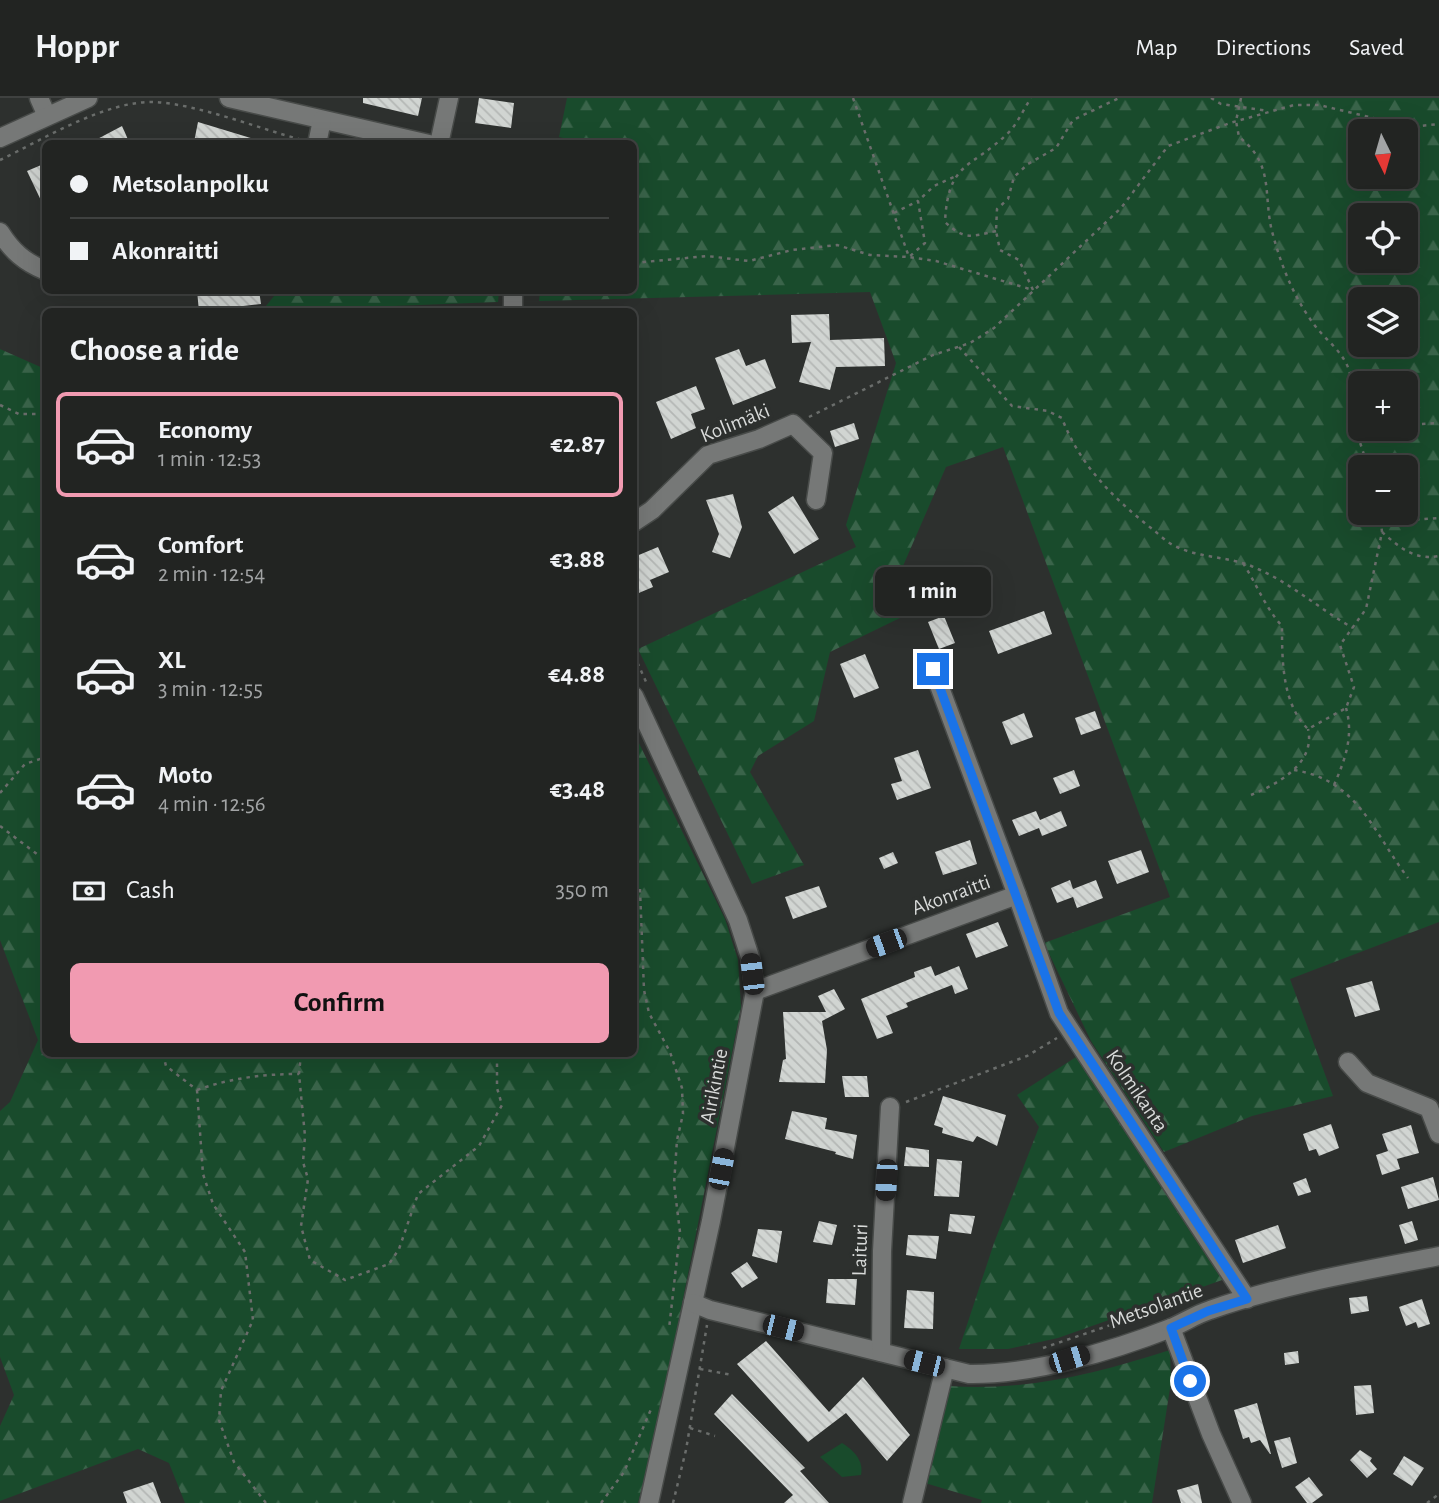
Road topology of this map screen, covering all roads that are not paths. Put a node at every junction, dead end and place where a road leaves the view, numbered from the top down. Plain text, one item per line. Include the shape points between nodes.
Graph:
1 (39, 98) edge
2 (88, 98) edge
3 (231, 98) edge
4 (449, 98) edge
5 (47, 116) junction
6 (322, 120) junction
7 (0, 138) edge
8 (317, 140) edge
9 (411, 140) edge
10 (440, 140) edge
11 (0, 232) edge
12 (42, 269) edge
13 (816, 500) dead end
14 (637, 520) edge
15 (933, 669) dead end
16 (642, 694) edge
17 (1017, 895) junction
18 (755, 991) junction
19 (1348, 1062) dead end
20 (890, 1107) road end
21 (1439, 1134) edge
22 (1439, 1256) edge
23 (1247, 1299) junction
24 (701, 1307) junction
25 (1171, 1328) junction
26 (881, 1352) junction
27 (945, 1368) junction
28 (1239, 1496) edge
29 (649, 1503) edge
30 (912, 1503) edge

1 - 5 street
2 - 5 street
3 - 6 street
4 - 10 street
5 - 7 street
6 - 8 street
6 - 9 street
11 - 12 street via 26,262
13 - 14 street, Kolimäki via 823,453 793,424 708,455
15 - 17 street, Akonraitti
16 - 18 street, Airikintie via 738,920
17 - 18 street, Akonraitti
17 - 23 street, Kolmikanta via 1069,1031
18 - 24 street, Airikintie
19 - 21 street via 1367,1083 1429,1108
20 - 26 street, Laituri
22 - 23 street, Metsolantie
23 - 25 street, Metsolantie
24 - 26 street, Metsolantie
24 - 29 street, Airikintie
25 - 27 street, Metsolantie via 1032,1370 970,1374
25 - 28 street
26 - 27 street, Metsolantie
27 - 30 street

